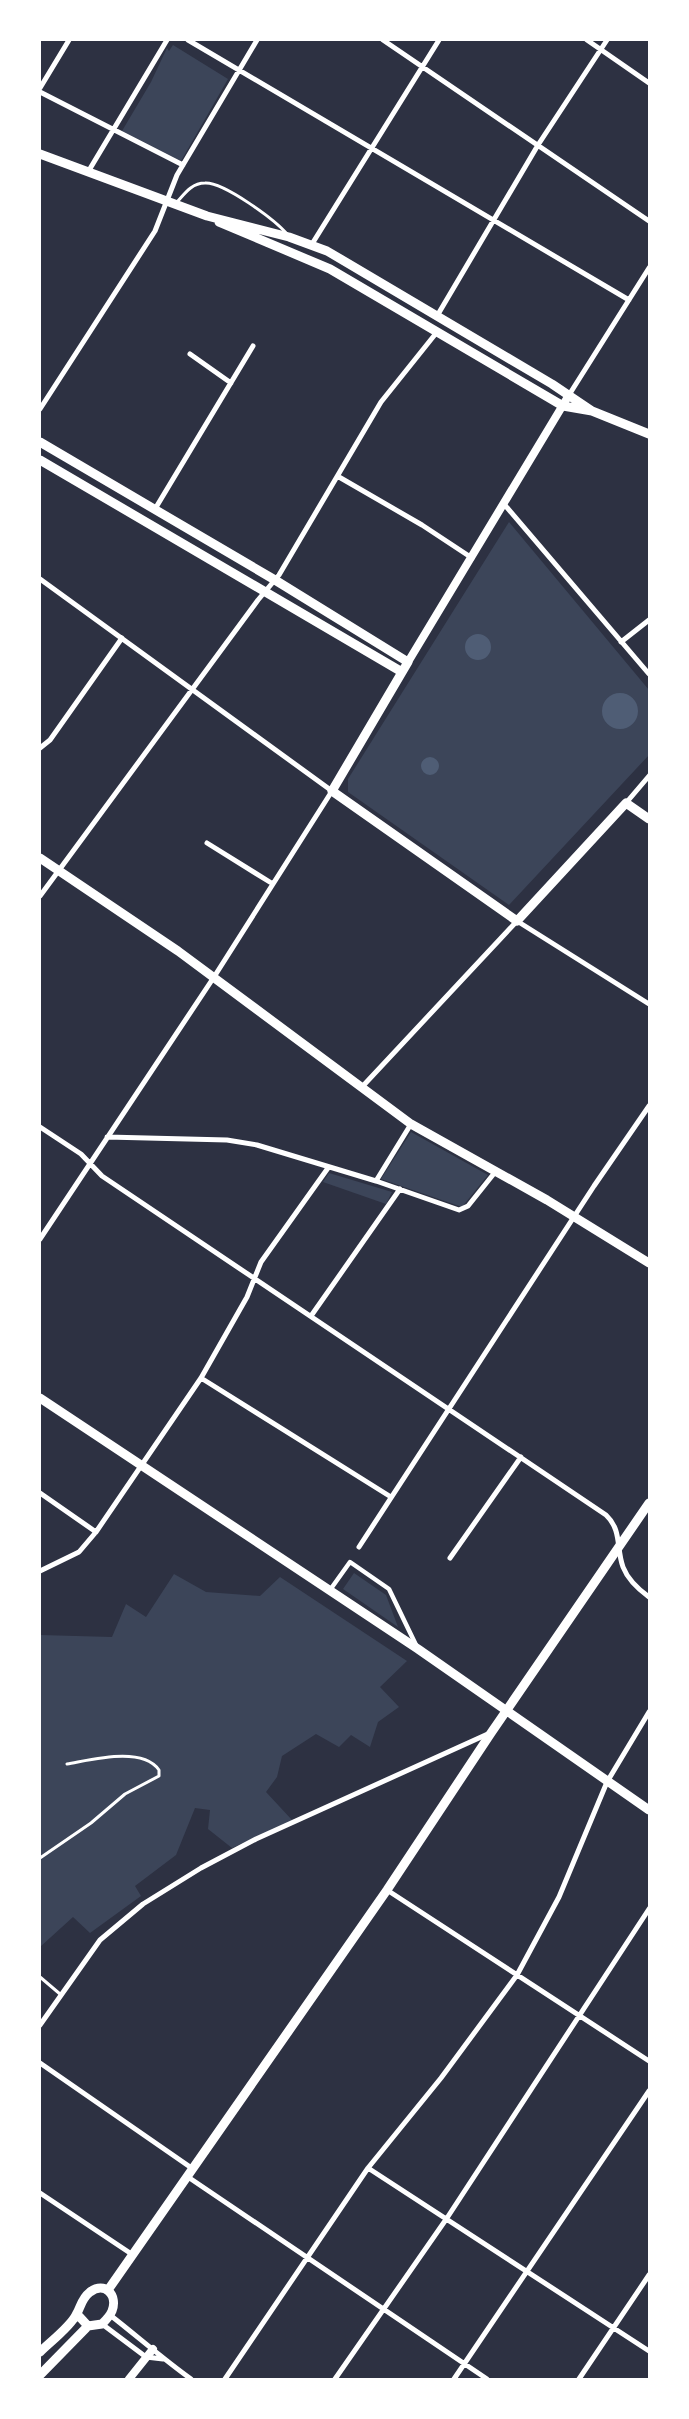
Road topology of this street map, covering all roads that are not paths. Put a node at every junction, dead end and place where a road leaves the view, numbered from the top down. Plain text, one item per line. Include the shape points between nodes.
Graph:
1 (69, 40) edge
2 (167, 40) edge
3 (188, 40) edge
4 (257, 40) edge
5 (383, 40) edge
6 (439, 40) edge
7 (587, 40) edge
8 (607, 40) edge
9 (601, 50) junction
10 (422, 66) junction
11 (239, 71) junction
12 (649, 83) edge
13 (40, 88) edge
14 (40, 92) edge
15 (113, 130) junction
16 (538, 145) junction
17 (372, 147) junction
18 (40, 154) edge
19 (183, 165) junction
20 (88, 172) junction
21 (171, 203) junction
22 (207, 216) junction
23 (493, 220) junction
24 (649, 221) edge
25 (289, 236) junction
26 (312, 244) junction
27 (649, 268) edge
28 (629, 300) junction
29 (437, 316) junction
30 (436, 332) junction
31 (253, 346) dead end
32 (190, 354) dead end
33 (231, 383) junction
34 (569, 395) junction
35 (563, 406) junction
36 (40, 409) edge
37 (592, 411) junction
38 (649, 434) edge
39 (40, 442) edge
40 (40, 460) edge
41 (338, 477) junction
42 (504, 504) junction
43 (155, 510) junction
44 (472, 558) junction
45 (275, 580) junction
46 (42, 581) edge
47 (40, 588) edge
48 (265, 591) junction
49 (649, 620) edge
50 (122, 638) junction
51 (621, 642) junction
52 (408, 662) junction
53 (402, 672) junction
54 (649, 674) edge
55 (194, 689) junction
56 (42, 747) edge
57 (649, 776) edge
58 (332, 791) junction
59 (626, 802) junction
60 (649, 818) edge
61 (206, 843) dead end
62 (40, 858) edge
63 (59, 870) junction
64 (273, 884) junction
65 (40, 896) edge
66 (517, 921) junction
67 (214, 977) junction
68 (649, 1004) edge
69 (361, 1088) junction
70 (649, 1106) edge
71 (411, 1124) junction
72 (40, 1126) edge
73 (108, 1137) junction
74 (91, 1163) junction
75 (328, 1168) junction
76 (496, 1171) junction
77 (376, 1181) junction
78 (400, 1190) junction
79 (574, 1216) junction
80 (40, 1239) edge
81 (649, 1263) edge
82 (254, 1278) junction
83 (311, 1316) junction
84 (200, 1378) junction
85 (40, 1398) edge
86 (449, 1408) junction
87 (521, 1457) junction
88 (143, 1465) junction
89 (40, 1493) edge
90 (391, 1497) junction
91 (649, 1503) edge
92 (96, 1532) junction
93 (619, 1545) junction
94 (359, 1547) dead end
95 (450, 1558) dead end
96 (40, 1571) edge
97 (330, 1590) junction
98 (649, 1597) edge
99 (418, 1649) junction
100 (506, 1711) junction
101 (649, 1712) edge
102 (491, 1733) junction
103 (67, 1764) dead end
104 (607, 1782) junction
105 (649, 1810) edge
106 (40, 1858) edge
107 (388, 1890) junction
108 (649, 1909) edge
109 (517, 1975) junction
110 (40, 1977) edge
111 (60, 1994) junction
112 (580, 2015) junction
113 (40, 2024) edge
114 (649, 2061) edge
115 (40, 2063) edge
116 (649, 2091) edge
117 (368, 2168) junction
118 (194, 2169) junction
119 (188, 2177) junction
120 (40, 2193) edge
121 (447, 2218) junction
122 (134, 2255) junction
123 (307, 2257) junction
124 (527, 2272) junction
125 (649, 2275) edge
126 (108, 2290) junction
127 (385, 2310) junction
128 (77, 2314) junction
129 (110, 2315) junction
130 (102, 2324) junction
131 (88, 2326) junction
132 (614, 2328) junction
133 (153, 2349) junction
134 (649, 2350) edge
135 (40, 2352) edge
136 (146, 2357) junction
137 (163, 2360) junction
138 (465, 2364) junction
139 (40, 2375) edge
140 (129, 2379) edge
141 (191, 2379) edge
142 (225, 2379) edge
143 (335, 2379) edge
144 (454, 2379) edge
145 (487, 2379) edge
146 (579, 2379) edge

1 - 13 street
2 - 15 street
3 - 11 street
4 - 11 street
5 - 10 street
6 - 10 street
7 - 9 street
8 - 9 street
9 - 12 street
9 - 16 street
10 - 16 street
10 - 17 street
11 - 17 street
11 - 19 street
14 - 15 street
15 - 19 street
15 - 20 street
16 - 23 street
16 - 24 street
17 - 23 street
17 - 26 street
18 - 20 main road
19 - 21 street via 173,183
20 - 21 main road
21 - 22 main road
21 - 25 lane via 200,183 212,184 273,221
21 - 36 street
22 - 25 main road
22 - 30 main road via 330,269
23 - 28 street
23 - 29 street
25 - 26 main road
26 - 29 main road
27 - 28 street
28 - 34 street
29 - 34 main road
30 - 35 main road
30 - 41 street via 381,402
31 - 33 street
32 - 33 street
33 - 43 street
34 - 35 street
34 - 37 main road
35 - 37 main road
35 - 42 street
37 - 38 main road
39 - 43 main road
40 - 48 main road
41 - 44 street
41 - 45 street
42 - 44 street
42 - 51 street
43 - 45 main road
44 - 52 street
45 - 48 street
45 - 52 main road
46 - 47 street
46 - 50 street
48 - 53 main road
48 - 55 street
49 - 51 street
50 - 55 street
50 - 56 street
51 - 54 street
52 - 53 main road
53 - 58 main road
55 - 58 street
55 - 63 street
57 - 59 street
58 - 64 street
58 - 66 main road
59 - 60 main road
59 - 66 main road
61 - 64 street
62 - 63 main road
63 - 65 street
63 - 67 main road
64 - 67 street
66 - 68 street
66 - 69 street
67 - 69 main road
67 - 73 street
69 - 71 main road
70 - 79 street
71 - 76 main road
71 - 77 street
72 - 74 street
73 - 74 street
73 - 75 street via 227,1140 268,1148
74 - 80 street
74 - 82 street via 102,1176
75 - 77 street
75 - 82 street via 266,1254
76 - 78 street via 468,1206 461,1210
76 - 79 main road
77 - 78 street
78 - 83 street
79 - 81 main road
79 - 86 street
82 - 83 street
82 - 84 street via 247,1297
83 - 86 street
84 - 88 street
84 - 90 street
85 - 88 main road
86 - 87 street
86 - 90 street
87 - 93 street via 611,1520 618,1532
87 - 95 street
88 - 92 street
88 - 97 main road
89 - 92 street
90 - 94 street
91 - 93 main road
92 - 96 street via 79,1552
93 - 98 street via 630,1580
93 - 100 main road
97 - 99 main road
97 - 99 street via 350,1562 389,1589
99 - 100 main road
100 - 102 main road
100 - 104 main road
101 - 104 street
102 - 107 main road
102 - 111 street via 256,1839 201,1868 143,1904 115,1926 88,1954
103 - 106 lane via 131,1756 159,1770 154,1780 125,1794 91,1824
104 - 105 main road
104 - 109 street via 559,1898
107 - 109 street
107 - 118 main road
108 - 112 street
109 - 112 street
109 - 117 street via 441,2078
110 - 111 lane
111 - 113 street
112 - 114 street
112 - 121 street
115 - 118 street
116 - 124 street
117 - 121 street
117 - 123 street
118 - 119 main road
119 - 122 main road
119 - 123 street
120 - 122 street
121 - 124 street
121 - 127 street
122 - 126 main road
123 - 127 street
123 - 142 street
124 - 132 street
124 - 138 street
125 - 132 street
126 - 128 main road via 99,2288 89,2292 80,2303
126 - 129 main road via 113,2304
127 - 138 street
127 - 143 street
128 - 131 main road
128 - 135 main road
129 - 130 main road
129 - 133 street
130 - 131 main road
130 - 136 street
131 - 139 main road
132 - 134 street
132 - 146 street
133 - 136 street
133 - 137 street
136 - 137 street
136 - 140 street
137 - 141 street
138 - 144 street
138 - 145 street

